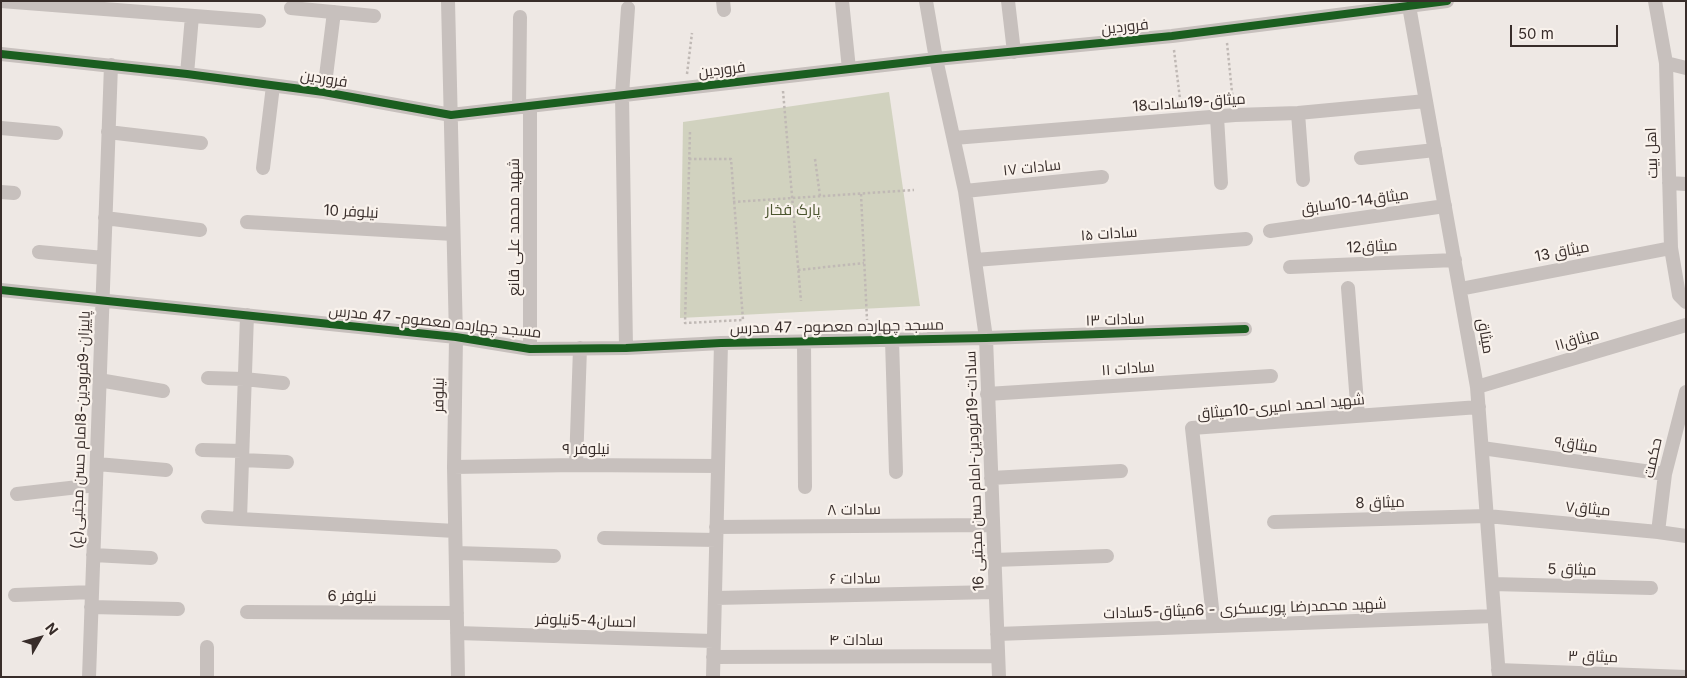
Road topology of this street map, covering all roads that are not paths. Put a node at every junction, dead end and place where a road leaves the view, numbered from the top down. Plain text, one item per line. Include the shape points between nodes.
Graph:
1 (1, 1) edge
2 (448, 1) edge
3 (842, 1) edge
4 (926, 1) edge
5 (1008, 1) edge
6 (1447, 1) edge
7 (1655, 1) edge
8 (1381, 5) edge
9 (1409, 6) junction
10 (291, 8) dead end
11 (628, 8) dead end
12 (334, 12) junction
13 (192, 16) junction
14 (374, 16) dead end
15 (520, 17) dead end
16 (259, 21) dead end
17 (1014, 52) junction
18 (1, 54) edge
19 (936, 59) junction
20 (1666, 63) junction
21 (111, 65) junction
22 (1686, 68) edge
23 (849, 69) junction
24 (187, 74) junction
25 (274, 86) junction
26 (324, 92) junction
27 (622, 95) junction
28 (1426, 101) junction
29 (524, 107) junction
30 (1298, 113) junction
31 (451, 114) junction
32 (1217, 117) junction
33 (1, 128) edge
34 (108, 132) junction
35 (56, 133) dead end
36 (954, 138) junction
37 (201, 143) dead end
38 (1435, 150) junction
39 (1362, 158) dead end
40 (263, 168) dead end
41 (1102, 177) dead end
42 (1303, 180) dead end
43 (1220, 183) dead end
44 (1669, 183) junction
45 (1686, 184) edge
46 (965, 191) junction
47 (1445, 206) junction
48 (105, 218) junction
49 (247, 222) dead end
50 (200, 230) dead end
51 (1270, 231) dead end
52 (453, 234) junction
53 (1246, 239) dead end
54 (1671, 248) junction
55 (39, 252) dead end
56 (104, 258) junction
57 (975, 260) junction
58 (1454, 260) junction
59 (1290, 267) dead end
60 (1348, 288) dead end
61 (1460, 289) junction
62 (1, 290) edge
63 (102, 300) junction
64 (1686, 302) edge
65 (247, 315) junction
66 (1686, 325) edge
67 (1245, 329) dead end
68 (456, 337) junction
69 (986, 338) junction
70 (892, 340) junction
71 (804, 342) junction
72 (720, 343) junction
73 (580, 348) junction
74 (626, 348) junction
75 (530, 349) junction
76 (1271, 376) dead end
77 (208, 378) dead end
78 (244, 379) junction
79 (99, 380) junction
80 (283, 383) dead end
81 (1477, 386) junction
82 (163, 391) dead end
83 (1686, 392) edge
84 (987, 394) junction
85 (1479, 407) junction
86 (1358, 416) junction
87 (1482, 448) junction
88 (202, 450) dead end
89 (242, 456) junction
90 (287, 462) dead end
91 (96, 464) junction
92 (576, 465) junction
93 (718, 466) junction
94 (454, 468) junction
95 (166, 470) dead end
96 (1121, 471) dead end
97 (896, 472) dead end
98 (1665, 474) junction
99 (991, 478) junction
100 (96, 485) junction
101 (805, 487) dead end
102 (18, 494) dead end
103 (1487, 516) junction
104 (208, 517) dead end
105 (240, 519) junction
106 (1274, 522) dead end
107 (993, 525) junction
108 (455, 531) junction
109 (1658, 532) junction
110 (716, 534) junction
111 (1686, 536) edge
112 (604, 538) dead end
113 (456, 553) junction
114 (93, 555) junction
115 (554, 556) dead end
116 (1107, 556) dead end
117 (151, 558) dead end
118 (994, 560) junction
119 (1492, 584) junction
120 (1651, 588) dead end
121 (92, 592) junction
122 (995, 592) junction
123 (15, 596) dead end
124 (714, 598) junction
125 (91, 607) junction
126 (178, 609) dead end
127 (246, 612) dead end
128 (457, 612) junction
129 (1494, 616) junction
130 (1214, 626) junction
131 (457, 633) junction
132 (997, 634) junction
133 (713, 641) junction
134 (207, 647) dead end
135 (998, 656) junction
136 (713, 657) junction
137 (1498, 673) edge
138 (89, 677) edge
139 (208, 677) edge
140 (458, 677) edge
141 (713, 677) edge
142 (999, 677) edge
143 (1686, 677) edge

1 - 13 street
2 - 31 street, نیلوفر
3 - 23 street
4 - 19 street, سادات-19فرودین-امام حسن مجتبی 16
5 - 17 street
6 - 9 street, فروردین
7 - 20 street, اهل بیت
8 - 9 street, فروردین
8 - 17 street, فروردین via 1172,36
9 - 28 street, میثاق
10 - 12 street
11 - 27 street
12 - 14 street
12 - 26 street
13 - 16 street
13 - 24 street
15 - 29 street, شهید محمد علی قانع
17 - 19 street, فروردین
18 - 21 street, فروردین
19 - 23 street, فروردین
19 - 36 street, سادات-19فرودین-امام حسن مجتبی 16
20 - 22 street
20 - 44 street, اهل بیت
21 - 24 street, فروردین
21 - 34 street, پاییزان-9فرودین-8امام حسن مجتبی(ع)
23 - 27 street, فروردین
24 - 25 street, فروردین
25 - 26 street, فروردین
25 - 40 street
26 - 31 street, فروردین
27 - 29 street, فروردین
27 - 74 street
28 - 30 street, 18میثاق-19سادات
28 - 38 street, میثاق
29 - 31 street, فروردین
29 - 75 street, شهید محمد علی قانع
30 - 32 street, 18میثاق-19سادات
30 - 42 street
31 - 52 street, نیلوفر
32 - 36 street, 18میثاق-19سادات
32 - 43 street
33 - 35 street
34 - 37 street
34 - 48 street, پاییزان-9فرودین-8امام حسن مجتبی(ع)
36 - 46 street, سادات-19فرودین-امام حسن مجتبی 16
38 - 39 street
38 - 47 street, میثاق
41 - 46 street, سادات ۱۷
44 - 45 street
44 - 54 street, اهل بیت
46 - 57 street, سادات-19فرودین-امام حسن مجتبی 16
47 - 51 street, میثاق14-10سابق
47 - 58 street, میثاق
48 - 50 street
48 - 56 street, پاییزان-9فرودین-8امام حسن مجتبی(ع)
49 - 52 street, نیلوفر 10
52 - 68 street, نیلوفر
53 - 57 street, سادات ۱۵
54 - 61 street, میثاق 13
54 - 64 street, اهل بیت via 1679,296
55 - 56 street
56 - 63 street, پاییزان-9فرودین-8امام حسن مجتبی(ع)
57 - 69 street, سادات-19فرودین-امام حسن مجتبی 16
58 - 59 street, 12میثاق
58 - 61 street, میثاق
60 - 86 street
61 - 81 street, میثاق
62 - 63 street, مسجد چهارده معصوم- 47 مدرس
63 - 65 street, مسجد چهارده معصوم- 47 مدرس
63 - 79 street, پاییزان-9فرودین-8امام حسن مجتبی(ع)
65 - 68 street, مسجد چهارده معصوم- 47 مدرس
65 - 78 street
66 - 81 street, میثاق۱۱
67 - 69 street, سادات ۱۳
68 - 75 street, مسجد چهارده معصوم- 47 مدرس
68 - 94 street, نیلوفر
69 - 70 street, مسجد چهارده معصوم- 47 مدرس
69 - 84 street, سادات-19فرودین-امام حسن مجتبی 16
70 - 71 street, مسجد چهارده معصوم- 47 مدرس
70 - 97 street
71 - 72 street, مسجد چهارده معصوم- 47 مدرس
71 - 101 street
72 - 74 street, مسجد چهارده معصوم- 47 مدرس
72 - 93 street
73 - 74 street, مسجد چهارده معصوم- 47 مدرس
73 - 75 street, مسجد چهارده معصوم- 47 مدرس
73 - 92 street
76 - 84 street, سادات ۱۱
77 - 78 street
78 - 80 street
78 - 89 street
79 - 82 street
79 - 91 street, پاییزان-9فرودین-8امام حسن مجتبی(ع)
81 - 85 street, میثاق
83 - 98 street, حکمت
84 - 99 street, سادات-19فرودین-امام حسن مجتبی 16
85 - 86 street, شهید احمد امیری-10میثاق
85 - 87 street, میثاق
86 - 130 street, شهید احمد امیری-10میثاق via 1192,428
87 - 98 street, میثاق۹
87 - 103 street, میثاق
88 - 89 street
89 - 90 street
89 - 105 street
91 - 95 street
91 - 100 street, پاییزان-9فرودین-8امام حسن مجتبی(ع)
92 - 93 street, نیلوفر ۹
92 - 94 street, نیلوفر ۹
93 - 110 street
94 - 108 street, نیلوفر
96 - 99 street
98 - 109 street, حکمت
99 - 107 street, سادات-19فرودین-امام حسن مجتبی 16
100 - 102 street
100 - 114 street, پاییزان-9فرودین-8امام حسن مجتبی(ع)
103 - 106 street, میثاق 8
103 - 109 street, میثاق۷
103 - 119 street, میثاق
104 - 105 street
105 - 108 street
107 - 110 street, سادات ۸
107 - 118 street, سادات-19فرودین-امام حسن مجتبی 16
108 - 113 street, نیلوفر
109 - 111 street, میثاق۷
110 - 112 street, سادات ۸
110 - 124 street
113 - 115 street
113 - 128 street, نیلوفر
114 - 117 street
114 - 121 street, پاییزان-9فرودین-8امام حسن مجتبی(ع)
116 - 118 street
118 - 122 street, سادات-19فرودین-امام حسن مجتبی 16
119 - 120 street, میثاق 5
119 - 129 street, میثاق
121 - 123 street
121 - 125 street, پاییزان-9فرودین-8امام حسن مجتبی(ع)
122 - 124 street, سادات ۶
122 - 132 street, سادات-19فرودین-امام حسن مجتبی 16
124 - 133 street
125 - 126 street
125 - 138 street, پاییزان-9فرودین-8امام حسن مجتبی(ع)
127 - 128 street, نیلوفر 6
128 - 131 street, نیلوفر
129 - 130 street, شهید محمدرضا پورعسکری - 6میثاق-5سادات
129 - 137 street, میثاق
130 - 132 street, شهید محمدرضا پورعسکری - 6میثاق-5سادات
131 - 133 street, احسان4-5نیلوفر
131 - 140 street, نیلوفر
132 - 135 street, سادات-19فرودین-امام حسن مجتبی 16
133 - 136 street
134 - 139 street
135 - 136 street, سادات ۴
135 - 142 street, سادات-19فرودین-امام حسن مجتبی 16
136 - 141 street
137 - 143 street, میثاق ۳

